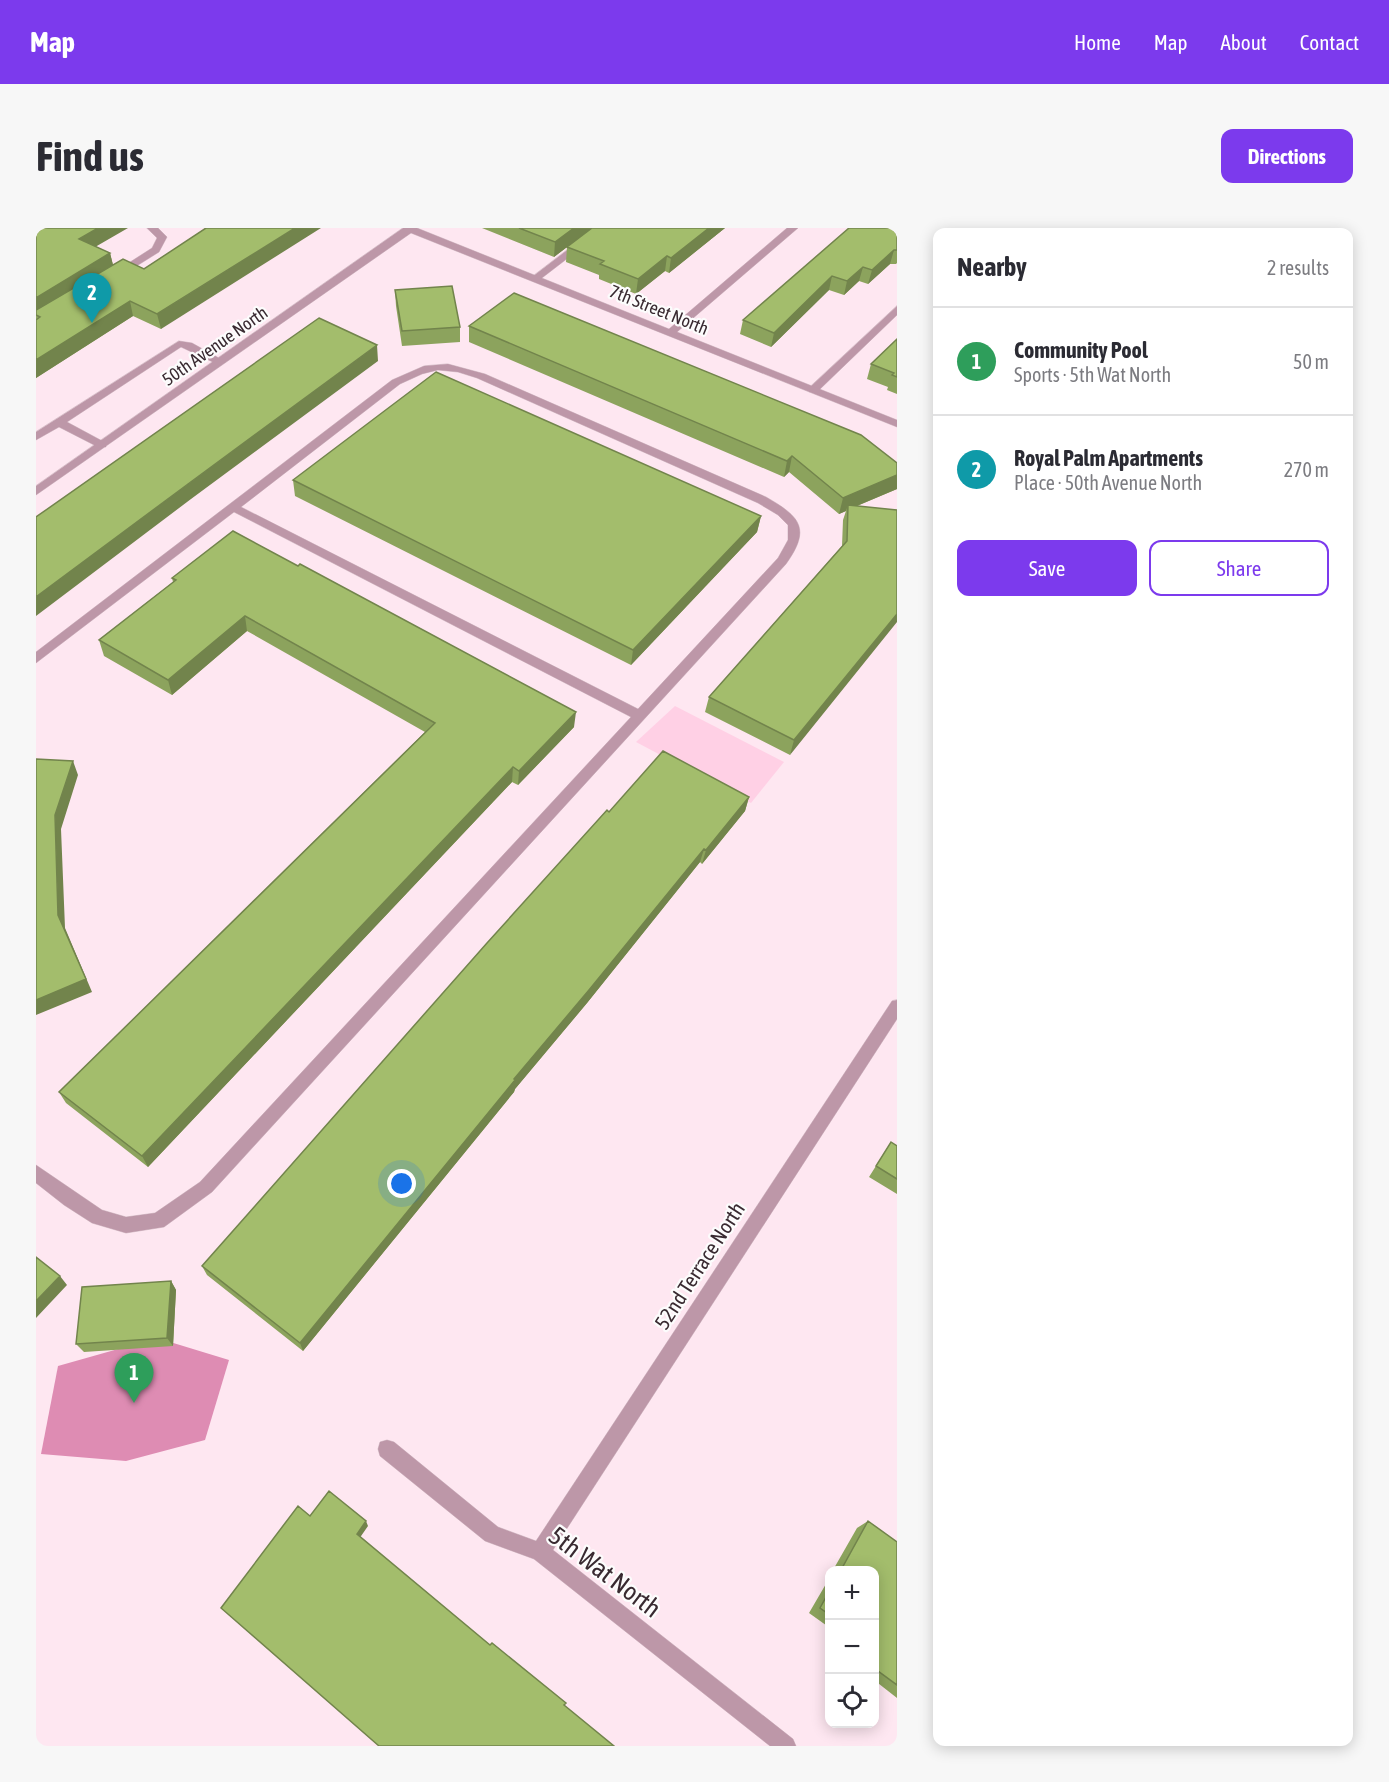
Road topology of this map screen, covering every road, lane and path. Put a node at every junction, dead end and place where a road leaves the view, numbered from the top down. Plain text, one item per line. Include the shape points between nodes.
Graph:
1 (152, 228) edge
2 (410, 228) edge
3 (602, 228) edge
4 (793, 228) edge
5 (535, 279) junction
6 (105, 282) edge
7 (897, 309) edge
8 (671, 332) junction
9 (221, 362) junction
10 (813, 390) junction
11 (58, 422) junction
12 (897, 424) edge
13 (36, 437) edge
14 (102, 445) junction
15 (36, 491) edge
16 (233, 507) junction
17 (36, 659) edge
18 (638, 715) junction
19 (897, 1006) edge
20 (36, 1173) edge
21 (387, 1449) dead end
22 (540, 1552) junction
23 (786, 1746) edge

1 - 6 street via 162,237 156,250
2 - 5 street, 7th Street North
2 - 9 street, 50th Avenue North
3 - 5 street
4 - 8 street
5 - 8 street, 7th Street North
7 - 10 street
8 - 10 street, 7th Street North
9 - 11 street via 179,344
9 - 14 street, 50th Avenue North
10 - 12 street, 7th Street North
11 - 13 street
11 - 14 street
14 - 15 street, 50th Avenue North
16 - 17 street
16 - 18 street
16 - 18 street via 396,382 432,367 455,367 777,508 795,525 797,536 793,546
18 - 20 street via 206,1187 158,1221 126,1225 88,1211
19 - 22 street, 52nd Terrace North
21 - 22 street, 5th Wat North via 492,1534
22 - 23 street, 5th Wat North

